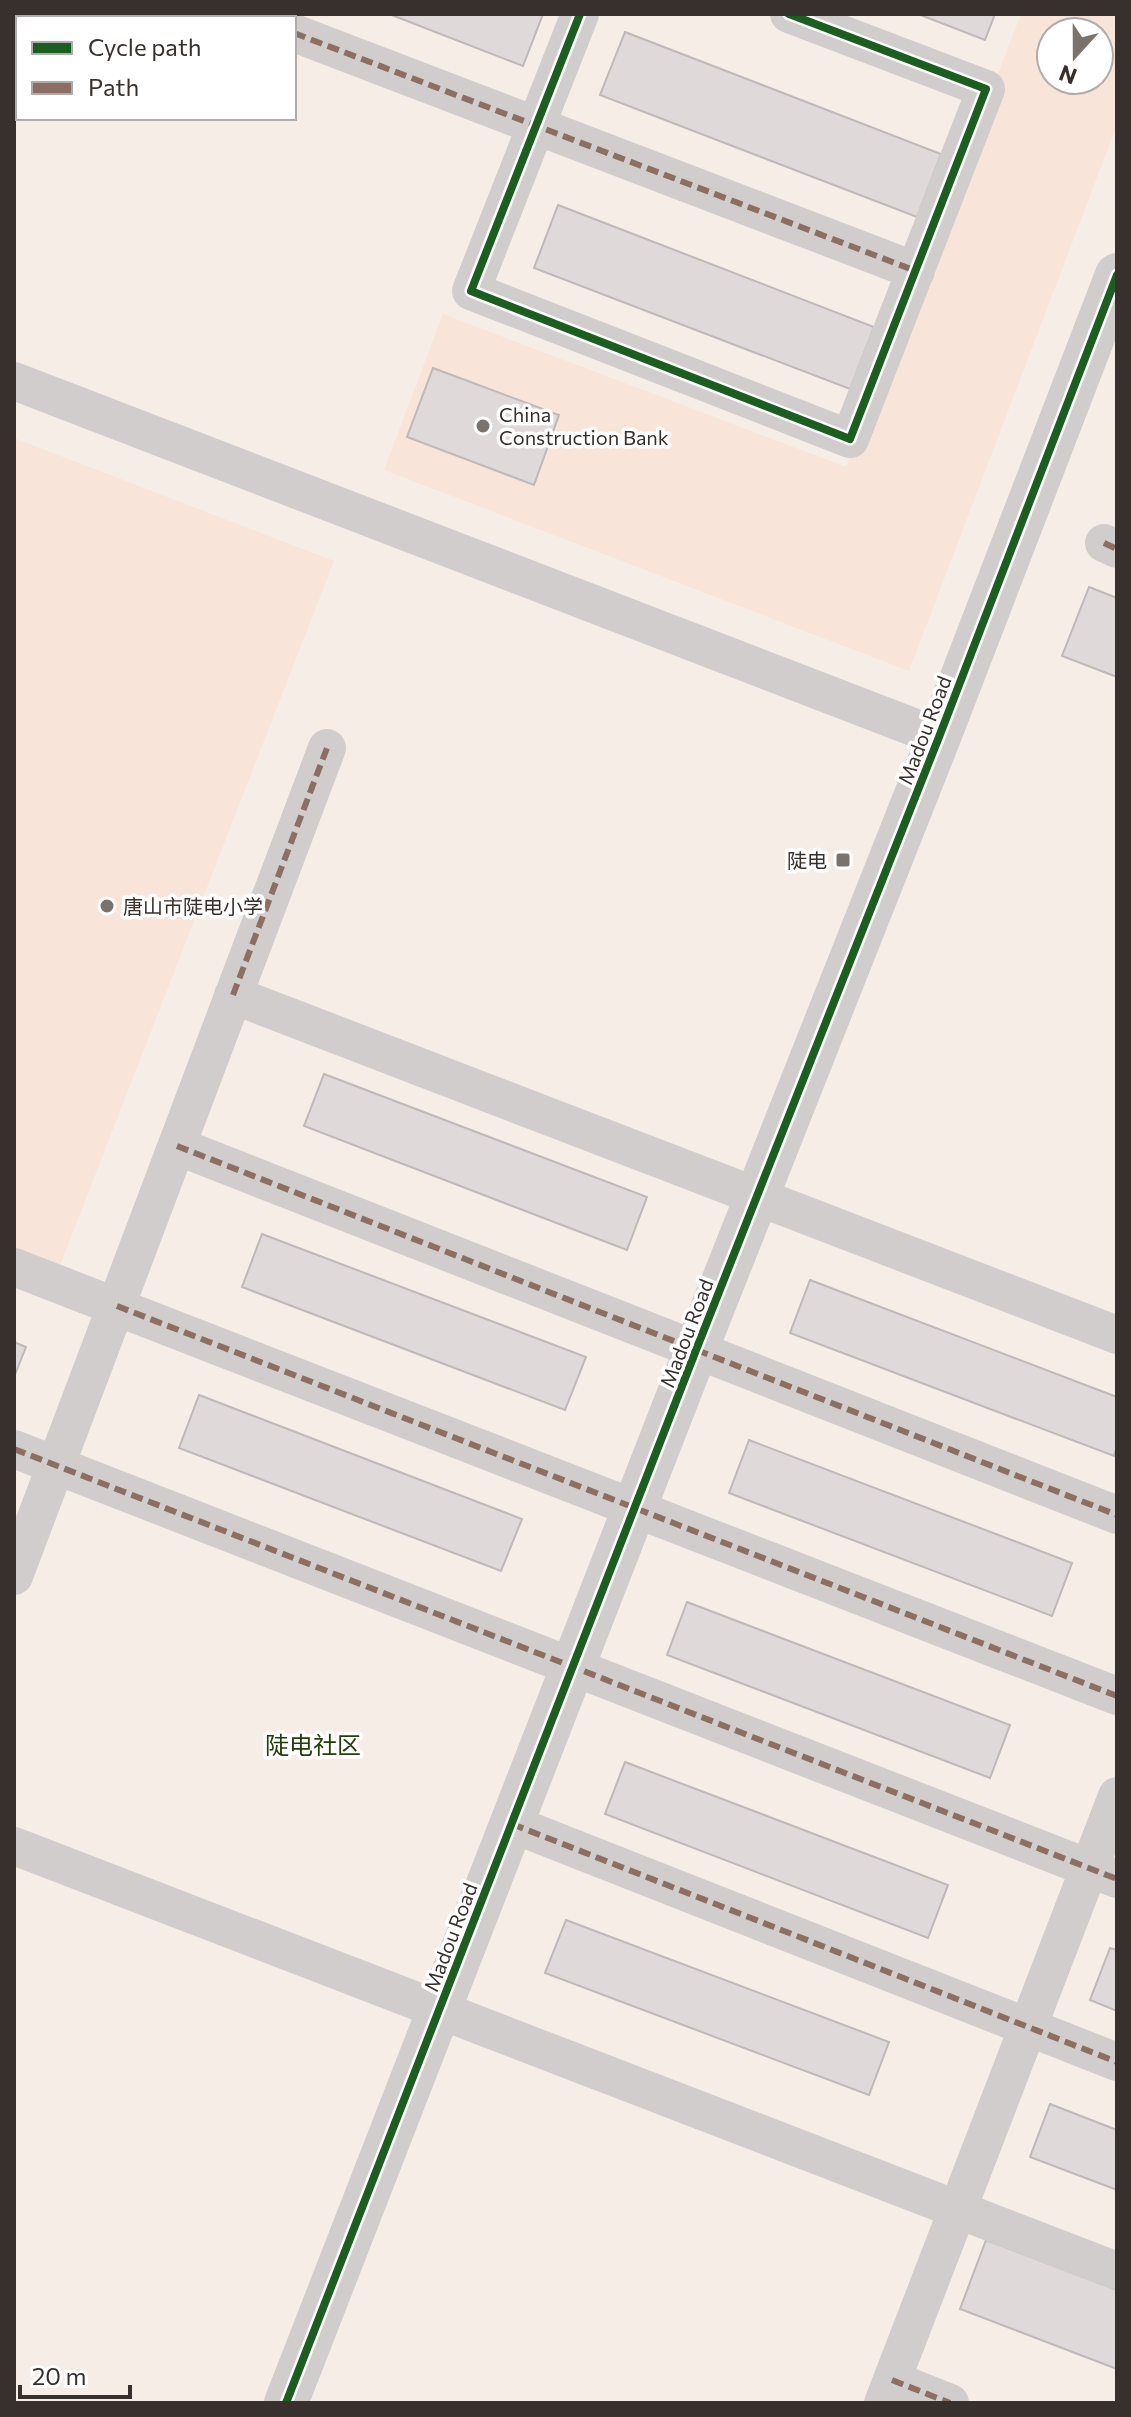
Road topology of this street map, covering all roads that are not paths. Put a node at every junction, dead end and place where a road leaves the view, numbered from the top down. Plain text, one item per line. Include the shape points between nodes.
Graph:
1 (580, 14) edge
2 (789, 14) edge
3 (296, 34) edge
4 (536, 126) junction
5 (916, 271) junction
6 (1117, 275) edge
7 (14, 381) edge
8 (939, 737) junction
9 (327, 748) dead end
10 (233, 995) junction
11 (177, 1146) junction
12 (757, 1196) junction
13 (14, 1267) edge
14 (117, 1306) junction
15 (1117, 1335) edge
16 (696, 1350) junction
17 (14, 1449) edge
18 (56, 1465) junction
19 (635, 1508) junction
20 (1117, 1515) edge
21 (14, 1576) edge
22 (573, 1667) junction
23 (1117, 1696) edge
24 (1117, 1796) edge
25 (512, 1824) junction
26 (14, 1846) edge
27 (1103, 1874) edge
28 (439, 2009) junction
29 (1028, 2027) junction
30 (1117, 2062) edge
31 (958, 2209) junction
32 (1117, 2271) edge
33 (887, 2392) edge
34 (286, 2403) edge
35 (950, 2403) edge

1 - 4 street
2 - 5 street via 986,89
3 - 4 street
4 - 5 street
4 - 5 street via 471,291 850,439
6 - 8 street, Madou Road
7 - 8 street
8 - 12 street, Madou Road
9 - 10 street
10 - 11 street
10 - 12 street
11 - 14 street
11 - 16 street
12 - 15 street
12 - 16 street, Madou Road
13 - 14 street
14 - 18 street
14 - 19 street
16 - 19 street, Madou Road
16 - 20 street
17 - 18 street
18 - 21 street
18 - 22 street
19 - 22 street, Madou Road
19 - 23 street
22 - 25 street, Madou Road
22 - 27 street
24 - 27 street
25 - 28 street, Madou Road
25 - 29 street
26 - 28 street
27 - 29 street
28 - 31 street
28 - 34 street, Madou Road
29 - 30 street
29 - 31 street
31 - 32 street
31 - 33 street
33 - 35 street

